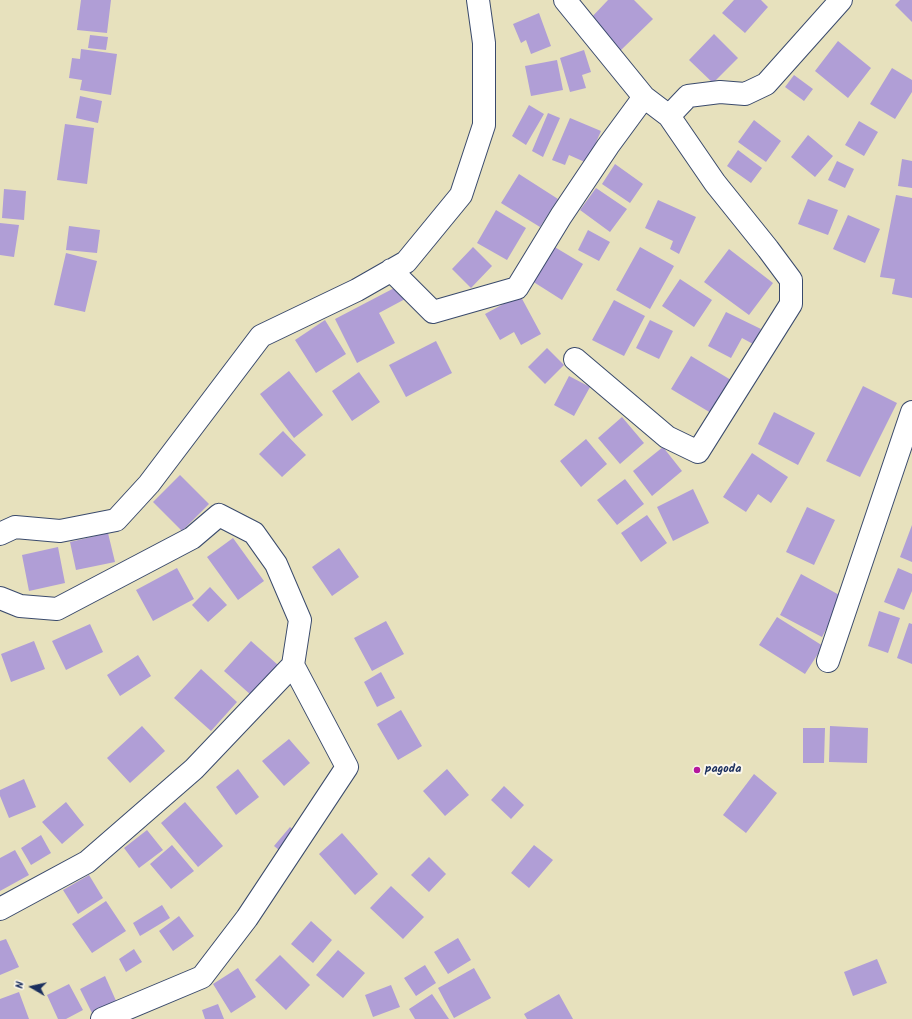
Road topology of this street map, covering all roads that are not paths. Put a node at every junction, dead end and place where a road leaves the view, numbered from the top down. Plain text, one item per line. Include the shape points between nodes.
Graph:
1 (478, 0) edge
2 (566, 0) edge
3 (841, 0) edge
4 (644, 97) junction
5 (669, 116) junction
6 (391, 270) junction
7 (575, 359) dead end
8 (912, 412) edge
9 (0, 534) edge
10 (0, 598) edge
11 (828, 660) dead end
12 (293, 665) junction
13 (0, 909) edge
14 (102, 1019) edge

1 - 6 street via 484,43 484,125 461,195 406,262
2 - 4 street
3 - 5 street via 766,84 745,94 720,92 688,96
4 - 5 street
4 - 6 street via 561,216 516,288 433,312
5 - 7 street via 715,183 791,280 791,304 698,452 667,437
6 - 9 street via 357,290 261,336 149,484 116,520 60,531 15,527
8 - 11 street
10 - 12 street via 20,606 58,609 192,538 220,515 254,533 276,564 300,620
12 - 13 street via 194,769 87,862
12 - 14 street via 347,767 248,918 202,977

